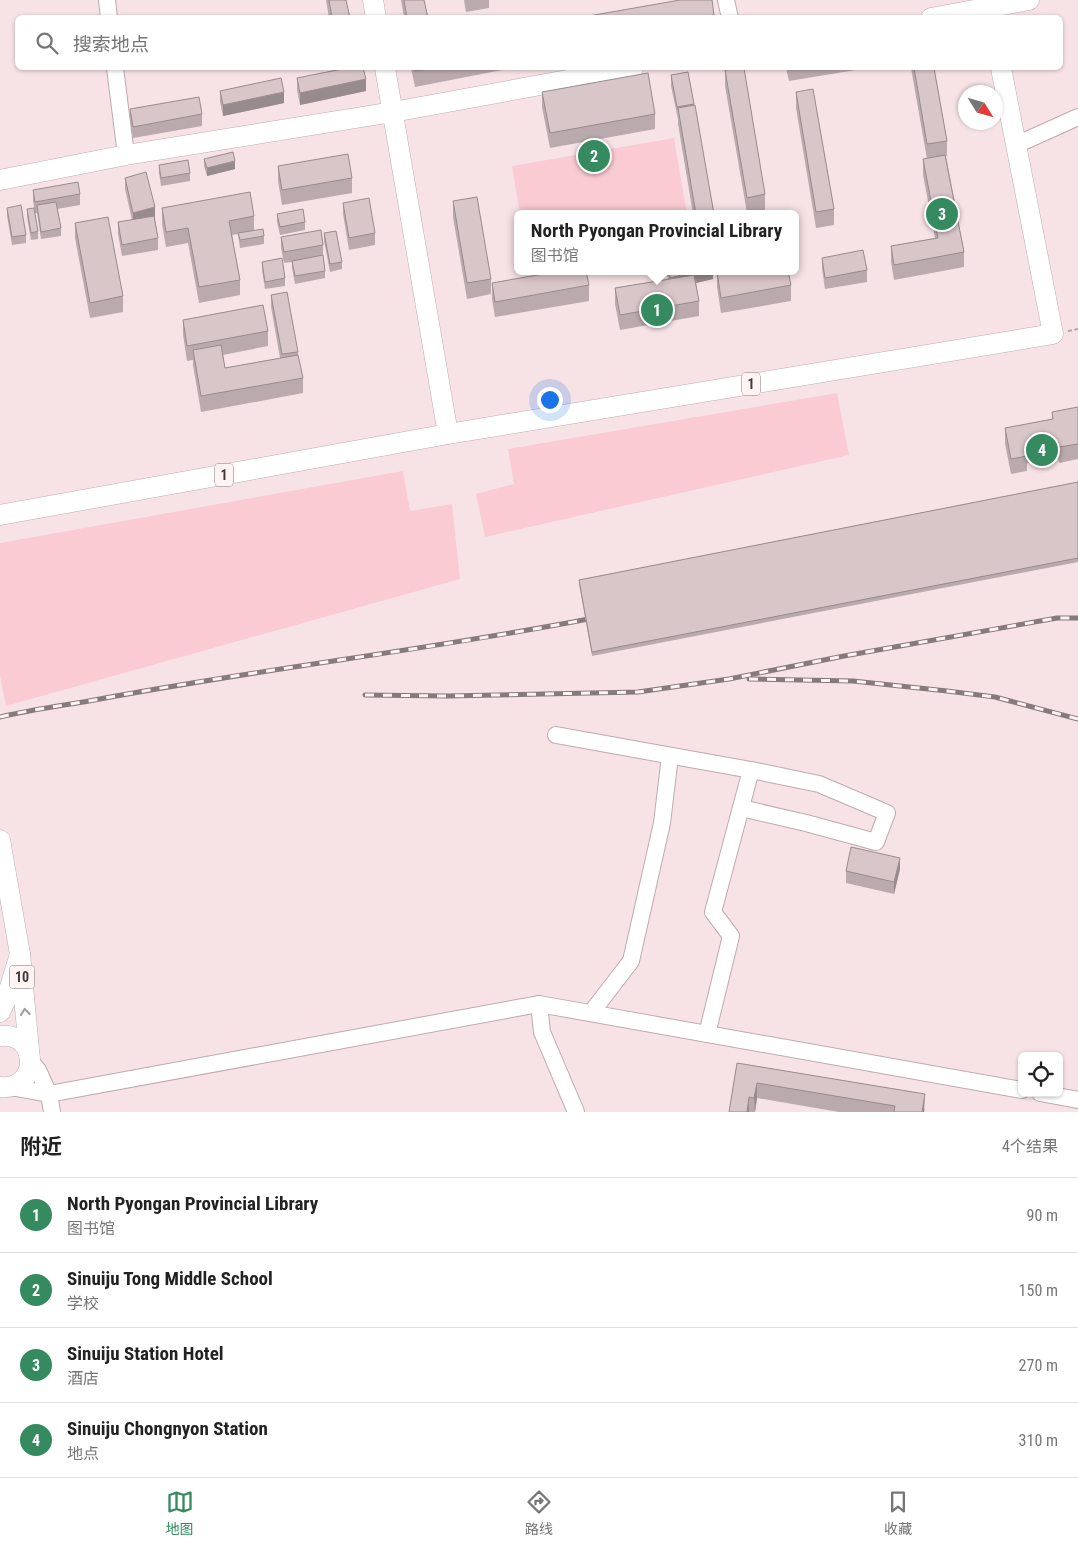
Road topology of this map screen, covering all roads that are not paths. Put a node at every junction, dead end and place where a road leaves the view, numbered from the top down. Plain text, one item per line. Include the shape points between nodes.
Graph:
1 (107, 0) edge
2 (373, 0) edge
3 (726, 0) edge
4 (1029, 0) edge
5 (989, 9) edge
6 (109, 15) edge
7 (376, 15) edge
8 (729, 15) edge
9 (950, 15) edge
10 (115, 70) edge
11 (385, 70) edge
12 (622, 70) edge
13 (1001, 70) edge
14 (393, 112) junction
15 (1078, 117) edge
16 (1016, 145) junction
17 (126, 154) junction
18 (0, 180) edge
19 (448, 434) junction
20 (0, 515) edge
21 (556, 735) dead end
22 (670, 756) junction
23 (751, 770) junction
24 (741, 808) junction
25 (0, 840) edge
26 (20, 954) junction
27 (539, 1004) junction
28 (0, 1012) edge
29 (591, 1013) junction
30 (707, 1034) junction
31 (0, 1036) edge
32 (30, 1061) junction
33 (3, 1087) edge
34 (1018, 1089) edge
35 (49, 1094) junction
36 (1062, 1097) edge
37 (1078, 1100) edge
38 (52, 1112) edge
39 (576, 1112) edge

1 - 6 street
2 - 7 main road
3 - 8 street
4 - 5 main road
5 - 9 main road
10 - 17 street
11 - 14 main road
12 - 14 main road
13 - 16 main road, 1
14 - 17 main road
14 - 19 main road
15 - 16 street
16 - 19 main road, 1 via 1053,334
17 - 18 main road
19 - 20 main road, 1
21 - 22 street
22 - 23 street
22 - 29 street via 662,823 631,961
23 - 24 street
23 - 24 street via 819,784 887,813 876,842
24 - 30 street via 713,912 731,936
25 - 26 main road, 10
26 - 28 main road, 10
32 -> 26 main road, 10
27 - 29 street
27 - 35 street
27 - 39 street via 542,1032
29 - 30 street
30 - 34 street
31 - 32 main road via 18,1039 29,1052
32 - 33 main road via 25,1077 18,1083
32 - 35 street
33 - 35 street
35 - 38 street
36 - 37 street

